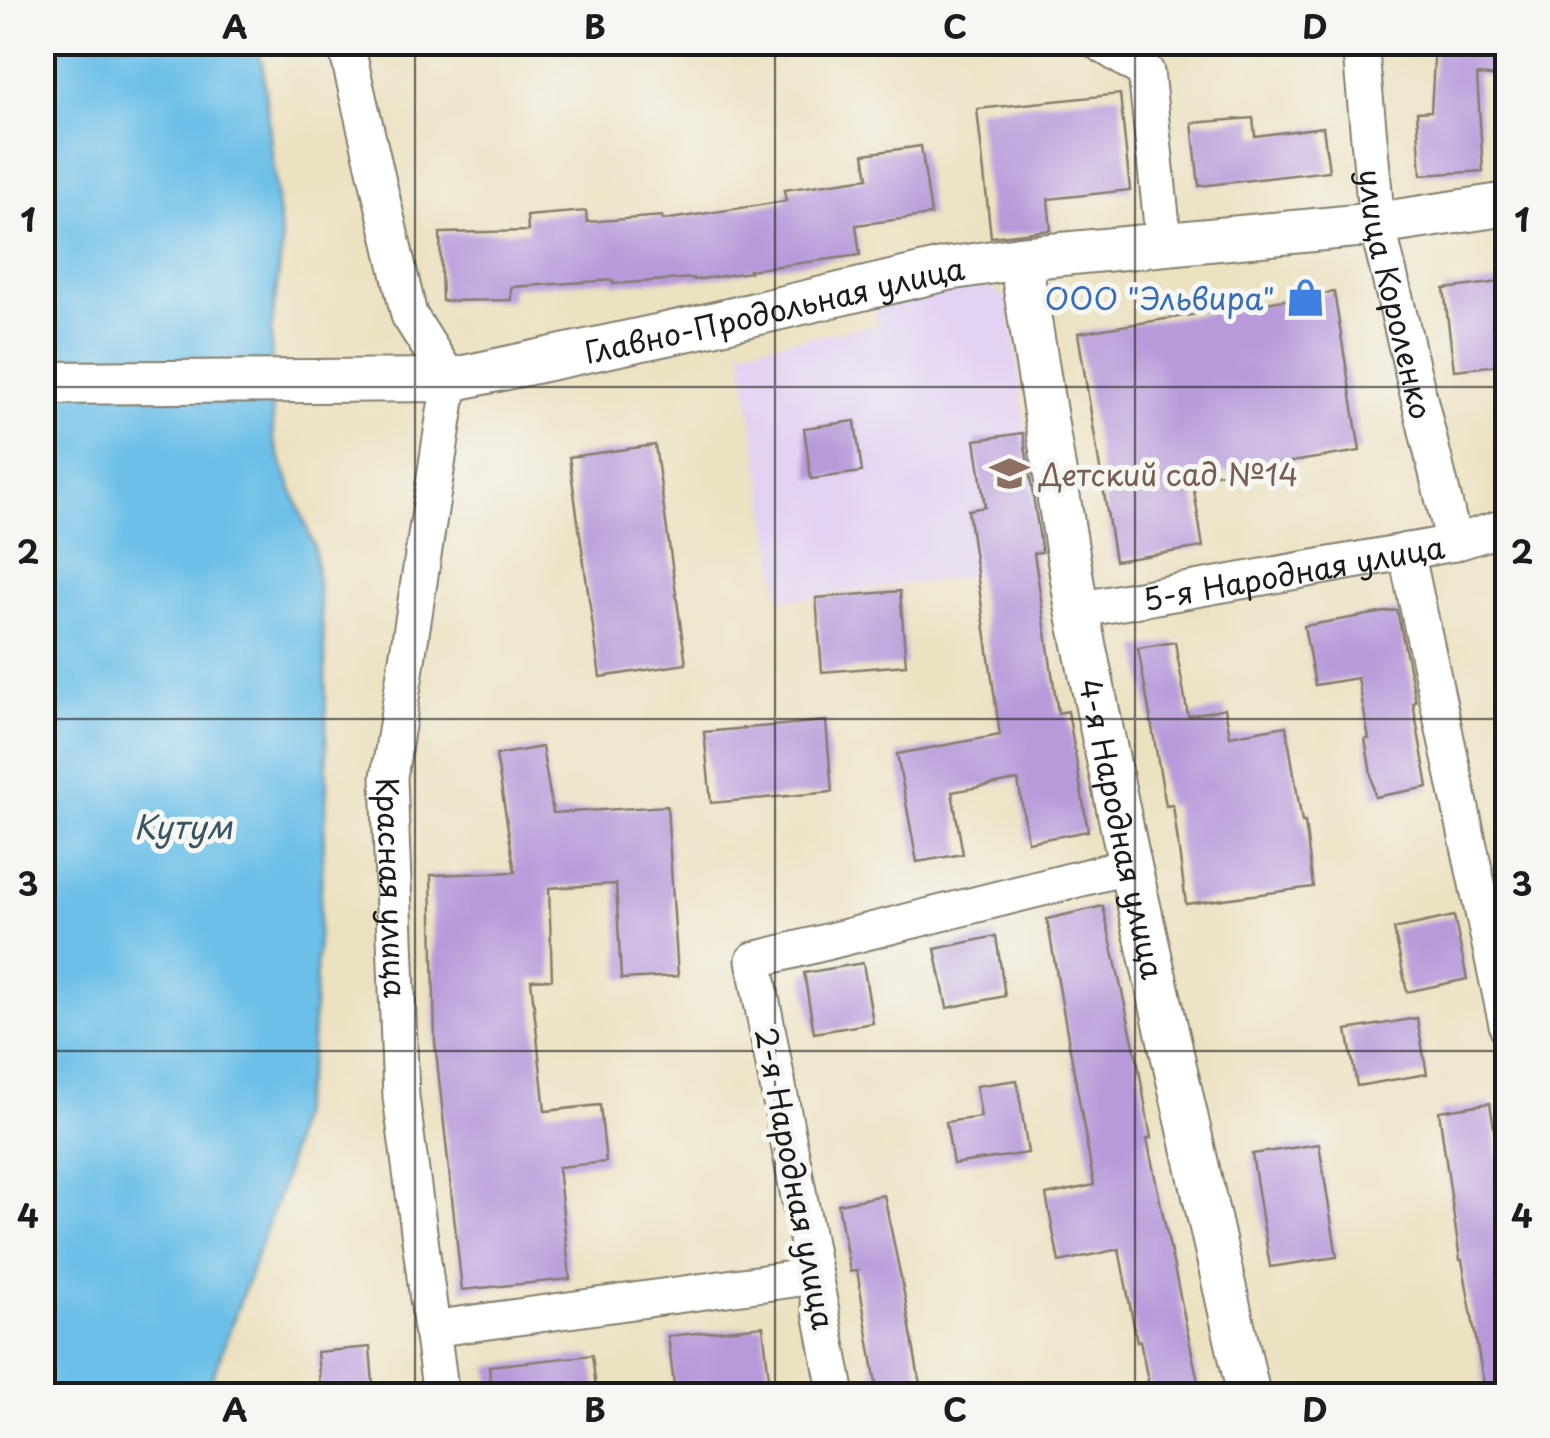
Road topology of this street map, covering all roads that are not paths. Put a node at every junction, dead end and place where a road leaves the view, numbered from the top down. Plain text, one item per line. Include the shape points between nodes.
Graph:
1 (344, 42) edge
2 (1098, 42) edge
3 (1360, 42) edge
4 (1508, 204) edge
5 (1377, 224) junction
6 (1164, 245) junction
7 (1020, 258) junction
8 (450, 380) junction
9 (42, 383) edge
10 (1508, 526) edge
11 (1454, 542) junction
12 (1406, 551) junction
13 (1078, 610) junction
14 (1130, 866) junction
15 (1508, 1029) edge
16 (814, 1276) junction
17 (431, 1328) junction
18 (441, 1396) edge
19 (837, 1396) edge
20 (1248, 1396) edge

1 - 8 street via 409,315
2 - 6 street via 1146,72
3 - 5 street, улица Короленко
4 - 5 street, Главно-Продольная улица
5 - 6 street, Главно-Продольная улица
5 - 11 street, улица Короленко
6 - 7 street, Главно-Продольная улица
7 - 8 street, Главно-Продольная улица
7 - 13 street, 4-я Народная улица
8 - 9 street, Главно-Продольная улица
8 - 17 street, Красная улица via 389,777 401,1097
10 - 11 street, 5-я Народная улица
11 - 12 street, 5-я Народная улица
12 - 13 street, 5-я Народная улица
12 - 15 street
13 - 14 street, 4-я Народная улица
14 - 16 street, 2-я Народная улица via 754,960
14 - 20 street, 4-я Народная улица
16 - 17 street
16 - 19 street, 2-я Народная улица
17 - 18 street, Красная улица

